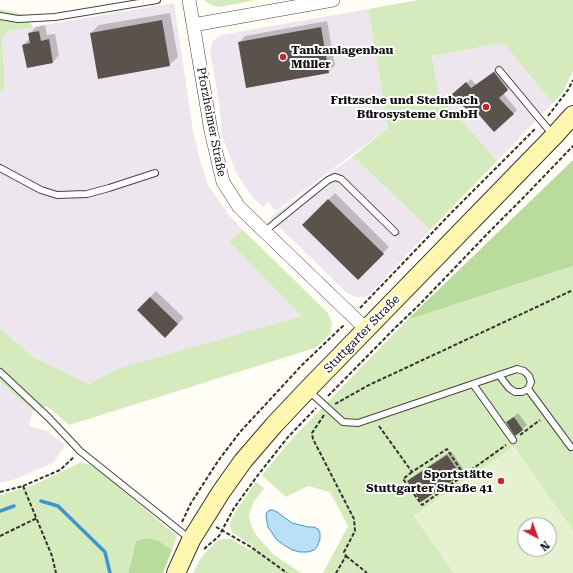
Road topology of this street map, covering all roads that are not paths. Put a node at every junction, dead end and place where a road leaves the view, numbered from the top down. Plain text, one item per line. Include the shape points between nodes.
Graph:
1 (157, 0) edge
2 (189, 0) edge
3 (333, 0) edge
4 (0, 16) edge
5 (193, 25) junction
6 (499, 70) dead end
7 (573, 115) edge
8 (554, 136) junction
9 (0, 168) edge
10 (155, 173) dead end
11 (265, 231) junction
12 (395, 232) dead end
13 (366, 329) junction
14 (0, 372) edge
15 (499, 375) junction
16 (473, 384) junction
17 (528, 389) junction
18 (308, 390) junction
19 (513, 440) road end
20 (572, 447) dead end
21 (190, 541) junction
22 (176, 573) edge

1 - 4 lane via 55,17 18,19
2 - 5 street, Pforzheimer Straße
3 - 5 street
5 - 11 street, Pforzheimer Straße via 211,131 223,182 239,207
6 - 8 lane
7 - 8 main road, Stuttgarter Straße
8 - 13 main road, Stuttgarter Straße
9 - 10 lane via 41,190 56,195 87,194
11 - 12 lane via 335,177 341,179
11 - 13 street, Pforzheimer Straße
13 - 18 main road, Stuttgarter Straße
14 - 21 lane via 80,451
15 - 16 lane
15 - 17 lane via 515,392
15 - 17 lane via 517,369 524,371 529,376
16 - 18 lane via 358,423 343,422
16 - 19 lane
17 - 20 lane
18 - 21 main road, Stuttgarter Straße via 243,461
21 - 22 main road, Stuttgarter Straße

